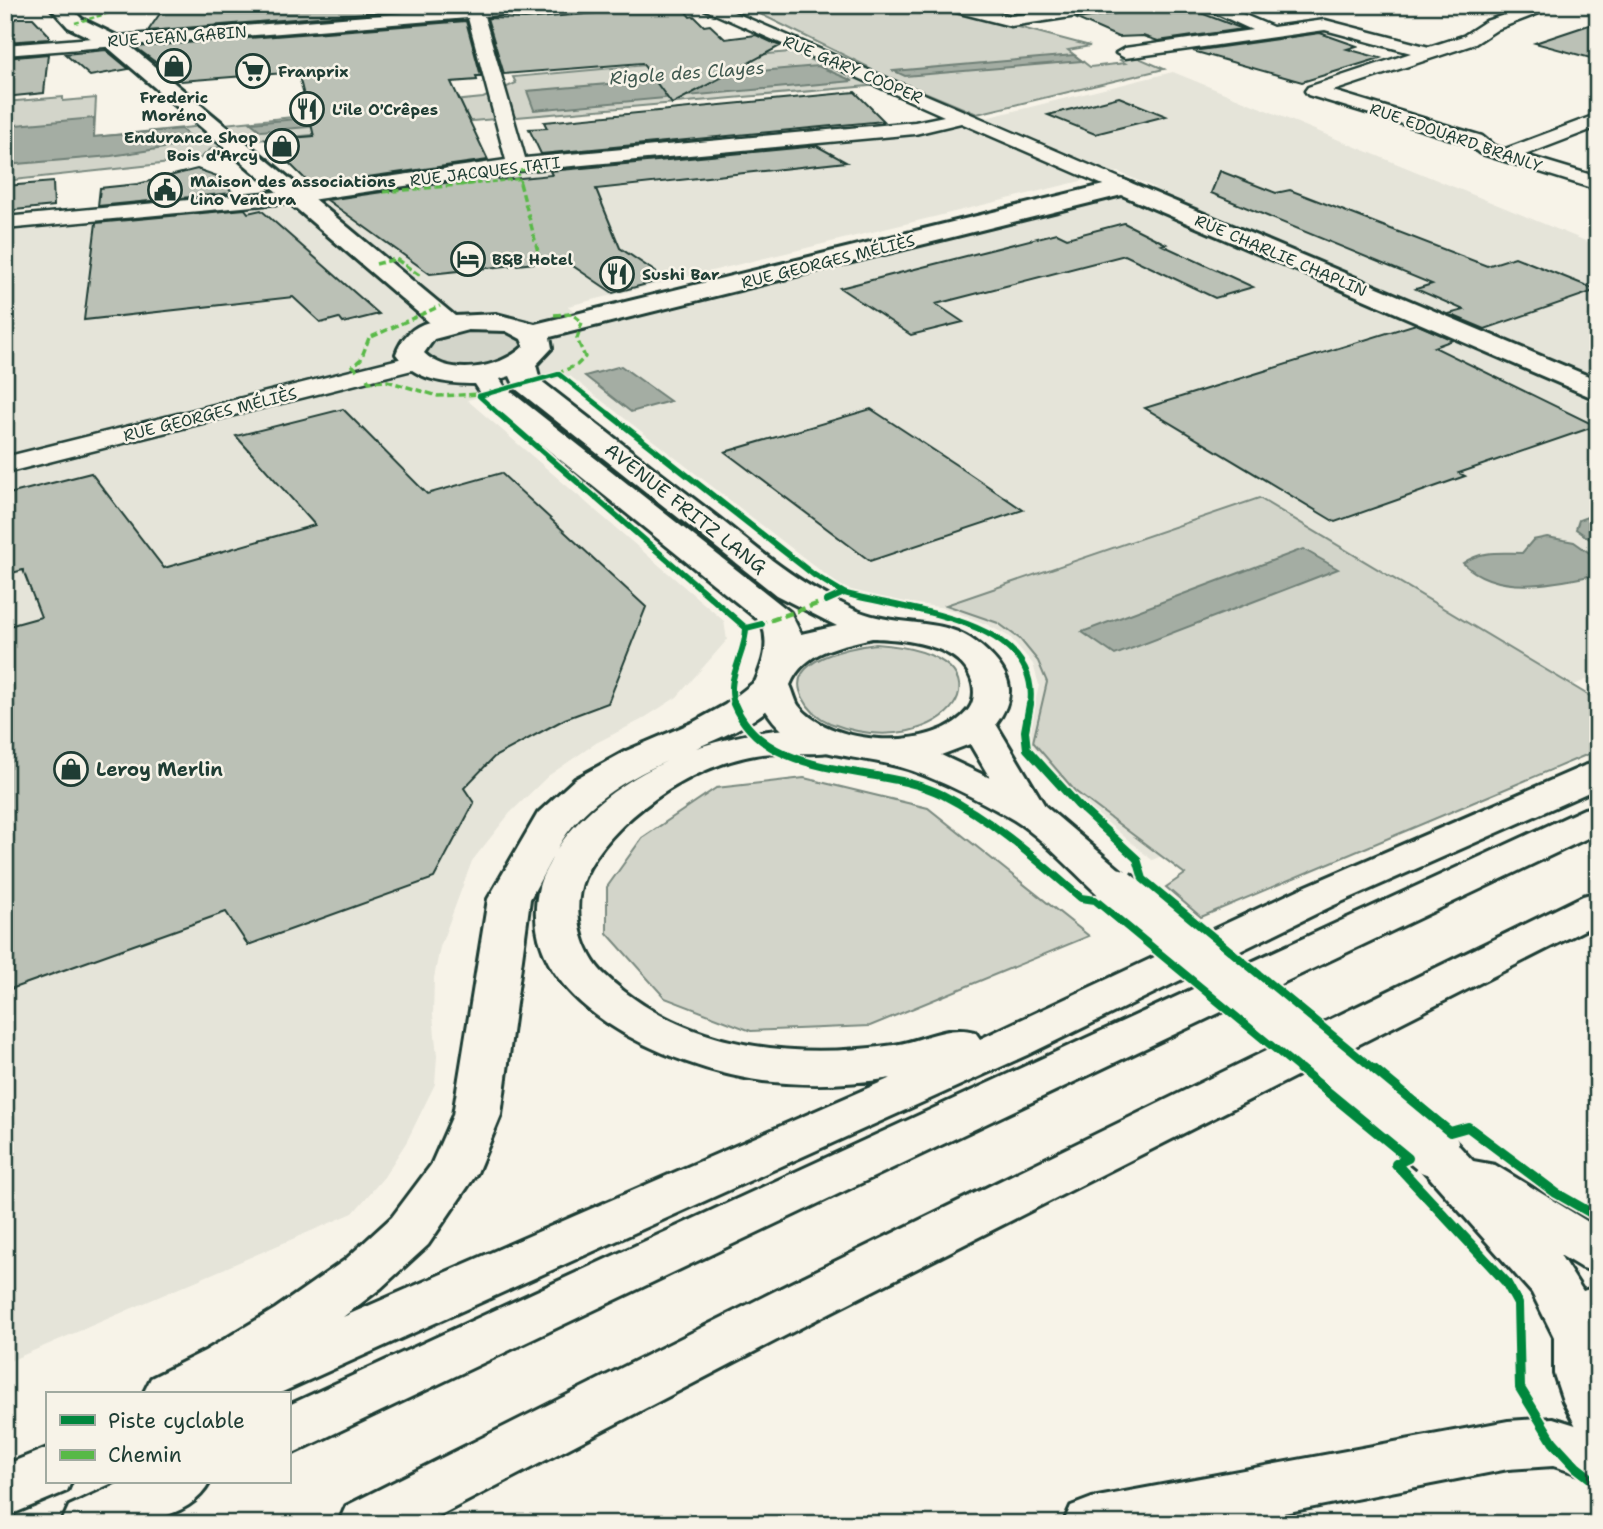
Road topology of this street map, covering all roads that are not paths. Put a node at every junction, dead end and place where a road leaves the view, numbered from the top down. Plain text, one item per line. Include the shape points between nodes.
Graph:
1 (57, 5) edge
2 (565, 5) edge
3 (703, 5) edge
4 (946, 5) edge
5 (1117, 5) edge
6 (1248, 5) edge
7 (1552, 5) edge
8 (1211, 7) edge
9 (474, 9) edge
10 (1270, 32) junction
11 (112, 41) junction
12 (5, 50) edge
13 (1125, 53) dead end
14 (1430, 53) junction
15 (965, 117) junction
16 (1598, 120) edge
17 (1506, 155) junction
18 (517, 166) junction
19 (1598, 184) edge
20 (1124, 187) junction
21 (297, 196) junction
22 (5, 223) edge
23 (449, 325) junction
24 (532, 333) junction
25 (415, 362) junction
26 (522, 363) junction
27 (483, 374) junction
28 (1598, 391) edge
29 (5, 465) edge
30 (872, 628) junction
31 (776, 675) junction
32 (977, 723) junction
33 (826, 742) junction
34 (886, 752) junction
35 (1598, 774) edge
36 (1030, 813) junction
37 (1598, 818) edge
38 (1317, 897) junction
39 (1598, 906) edge
40 (1433, 1149) junction
41 (1598, 1253) edge
42 (1589, 1321) edge
43 (174, 1392) edge
44 (228, 1392) edge
45 (1598, 1413) edge
46 (290, 1431) edge
47 (1598, 1456) edge
48 (46, 1473) edge
49 (176, 1484) edge
50 (5, 1492) edge
51 (90, 1524) edge
52 (367, 1524) edge
53 (1092, 1524) edge

1 - 11 main road via 75,23
2 - 9 street
3 - 15 street, RUE GARY COOPER
4 - 5 street via 1011,21
6 - 8 street
7 - 14 street
8 - 10 street
9 - 11 street, RUE JEAN GABIN
9 - 18 street
10 - 13 street
10 - 14 street via 1325,25
11 - 12 street, RUE JEAN GABIN
11 - 21 main road
14 - 17 street, RUE EDOUARD BRANLY via 1314,91 1475,140
15 - 18 street, RUE JACQUES TATI via 915,128
15 - 20 street, RUE CHARLIE CHAPLIN
16 - 17 street
17 - 19 street, RUE EDOUARD BRANLY
18 - 21 street, RUE JACQUES TATI
20 - 24 main road, RUE GEORGES MÉLIÈS
20 - 28 main road, RUE CHARLIE CHAPLIN
21 - 22 street, RUE JACQUES TATI
21 - 23 main road
23 - 24 main road via 506,323
23 - 25 main road via 419,337 410,354
24 - 26 main road via 538,348
25 - 27 main road via 443,373
25 - 29 street, RUE GEORGES MÉLIÈS
26 - 27 main road
26 - 30 main road, AVENUE FRITZ LANG via 526,383 788,587
27 - 31 main road, AVENUE FRITZ LANG via 494,392 778,619 785,639
30 - 31 main road via 838,632 805,644
30 - 32 main road via 928,634 960,647 982,664 992,684 990,705
31 - 33 main road via 777,707
31 - 43 main road via 717,724 589,787 551,822 509,899 477,1115 452,1173 410,1231 363,1275 224,1367
32 - 34 main road via 950,740
32 - 36 main road
33 - 34 main road
33 - 38 main road via 741,746 657,780 593,830 572,856 558,892 558,929 571,964 601,997 643,1026 699,1051 762,1065 837,1069 912,1059 994,1031 1243,915
34 - 36 main road via 928,763
35 - 38 main road
36 - 40 main road, bridge
37 - 46 main road
38 - 44 main road via 1011,1044
39 - 52 main road
40 - 41 main road
40 - 42 main road
42 - 45 main road via 1579,1370
47 - 53 main road via 1552,1443 1508,1445
48 - 50 main road
49 - 51 main road

